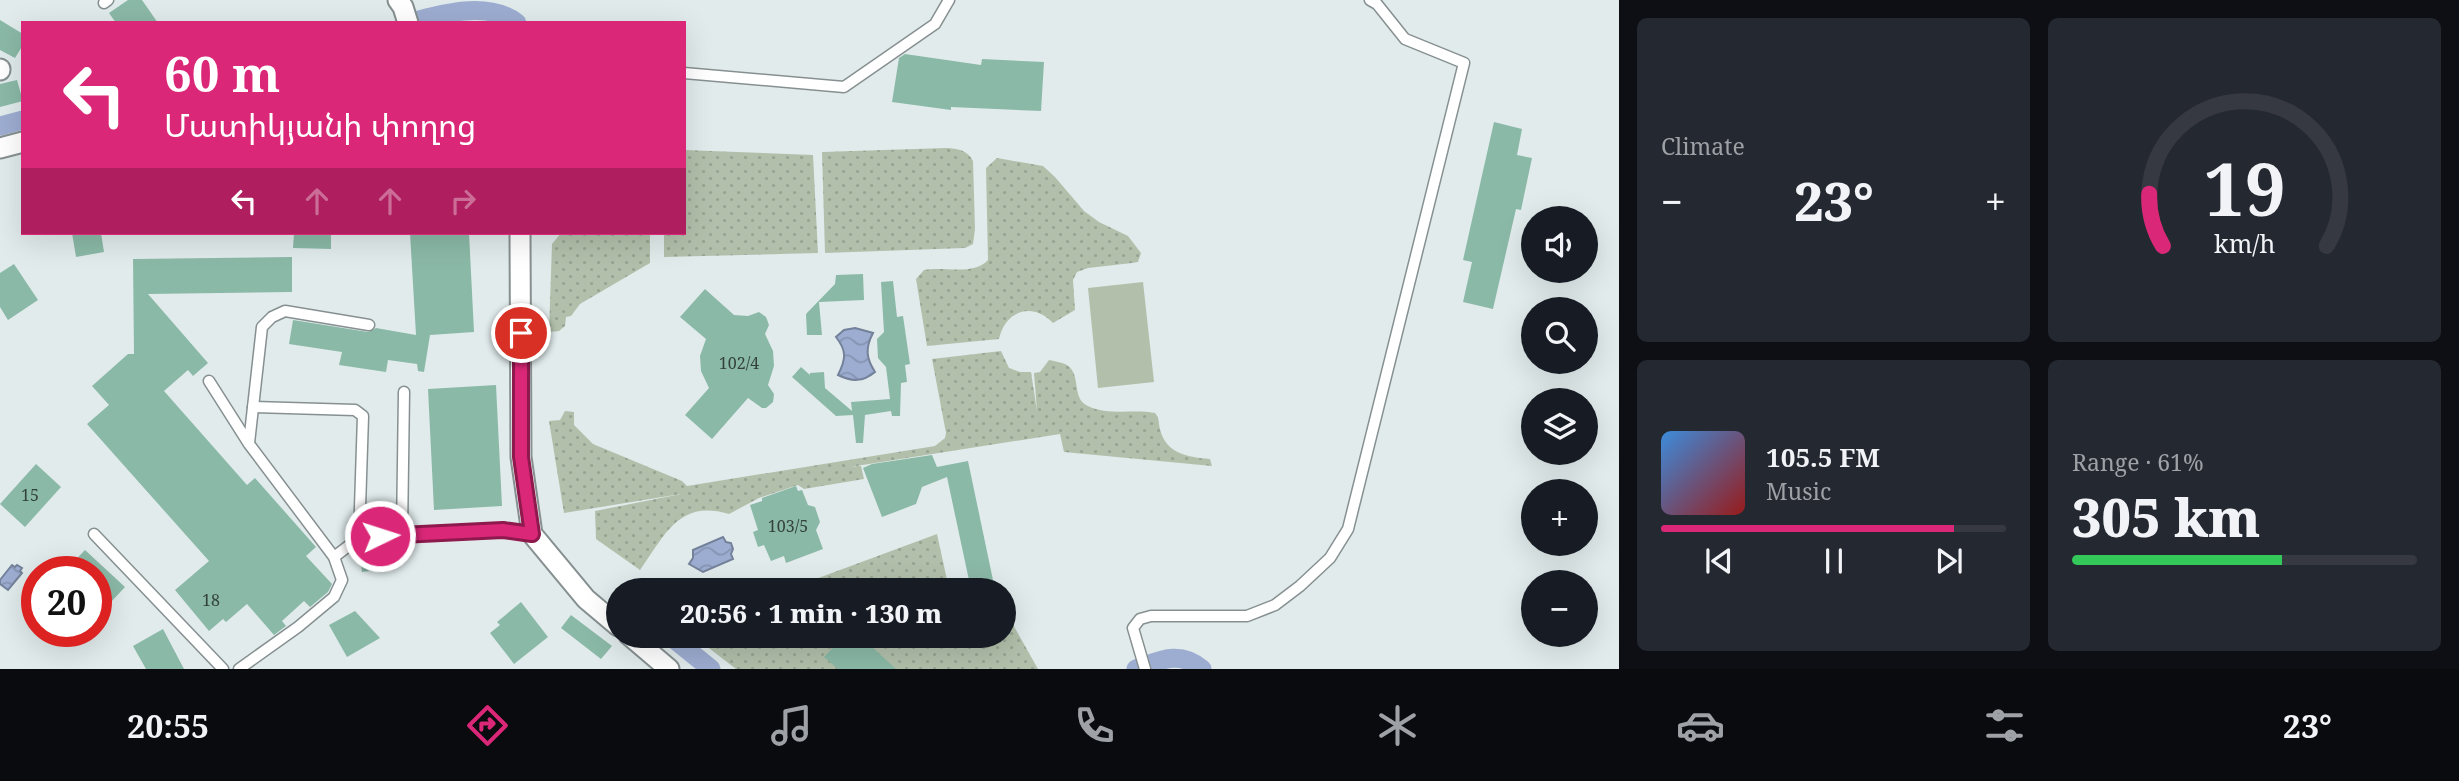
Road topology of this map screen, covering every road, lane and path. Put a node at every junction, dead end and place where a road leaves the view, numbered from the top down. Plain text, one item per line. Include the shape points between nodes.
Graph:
1 (950, 0) edge
2 (1370, 0) edge
3 (686, 73) edge
4 (21, 143) edge
5 (0, 148) edge
6 (520, 235) edge
7 (369, 325) dead end
8 (209, 381) dead end
9 (404, 392) dead end
10 (254, 407) junction
11 (249, 444) junction
12 (94, 534) dead end
13 (402, 534) junction
14 (532, 534) junction
15 (359, 538) junction
16 (334, 558) junction
17 (606, 616) edge
18 (644, 648) edge
19 (223, 669) edge
20 (239, 669) edge
21 (669, 669) edge
22 (1145, 669) edge

1 - 3 lane via 935,24 844,87
2 - 22 lane via 1405,39 1465,63 1348,530 1330,558 1275,605 1247,616 1140,619 1133,628
4 - 5 street
6 - 14 street via 521,457
7 - 10 lane via 285,312 272,317 262,327
8 - 11 lane
9 - 13 lane
10 - 11 lane
10 - 15 lane via 355,410 363,416
11 - 16 lane
12 - 19 lane
13 - 14 lane via 503,530
13 - 15 lane
14 - 17 street
15 - 16 lane
16 - 20 lane via 342,580 334,597
18 - 21 street

